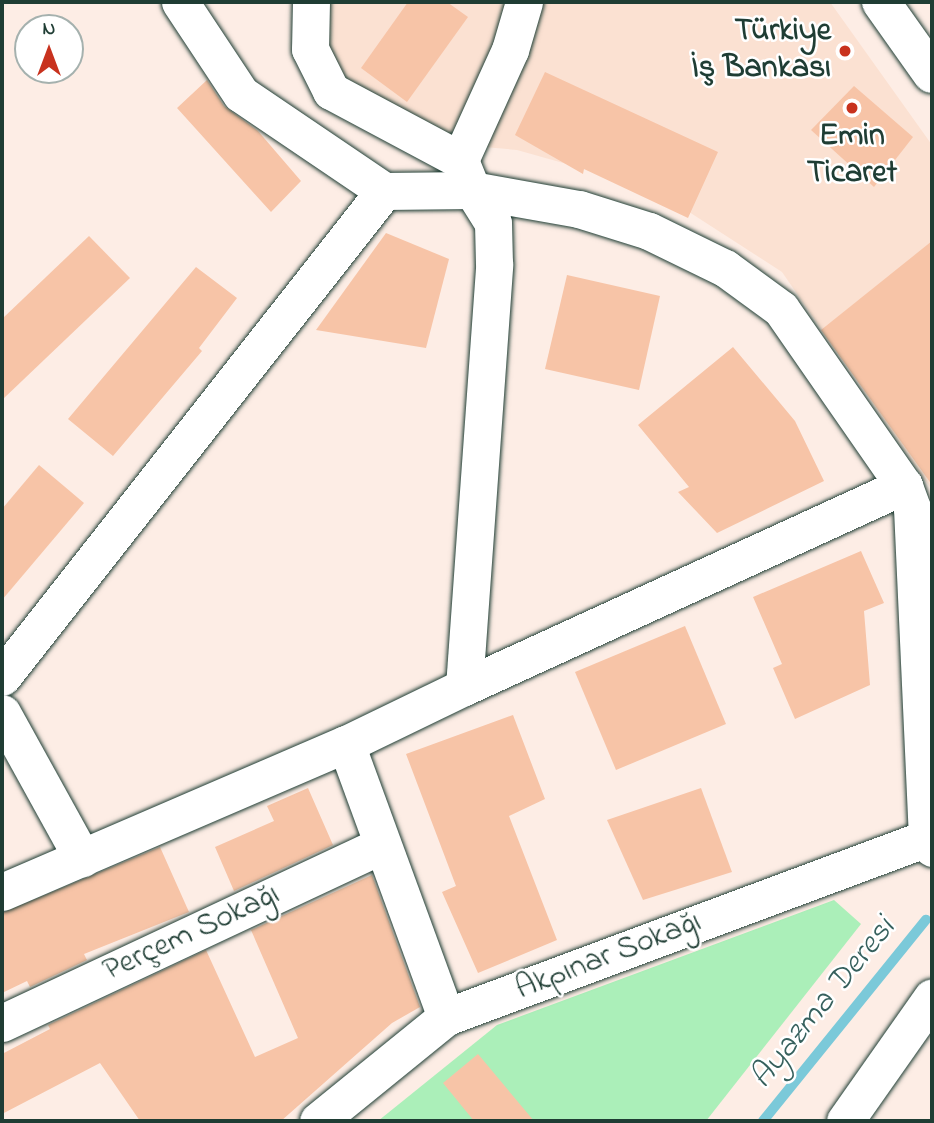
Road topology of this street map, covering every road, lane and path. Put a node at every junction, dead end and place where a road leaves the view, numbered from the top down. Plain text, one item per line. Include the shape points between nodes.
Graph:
1 (180, 2) edge
2 (311, 2) edge
3 (524, 2) edge
4 (881, 2) edge
5 (932, 74) edge
6 (466, 175) junction
7 (384, 191) junction
8 (904, 486) junction
9 (2, 677) edge
10 (464, 687) junction
11 (2, 713) edge
12 (346, 744) junction
13 (929, 843) edge
14 (382, 845) junction
15 (82, 858) junction
16 (2, 892) edge
17 (932, 997) edge
18 (446, 1017) junction
19 (2, 1023) edge
20 (318, 1121) edge
21 (845, 1121) edge

1 - 7 street via 241,94
2 - 6 street via 310,49 331,91
3 - 6 street
4 - 5 main road
6 - 7 street
6 - 8 street via 649,231 725,268 781,309
6 - 10 street via 493,223 494,264
7 - 9 street
8 - 10 street
8 - 13 street via 916,536
10 - 12 street
11 - 15 street
12 - 14 street
12 - 15 street
13 - 18 street, Akpınar Sokağı
14 - 18 street
14 - 19 street, Perçem Sokağı
15 - 16 street
17 - 21 street
18 - 20 street, Akpınar Sokağı

